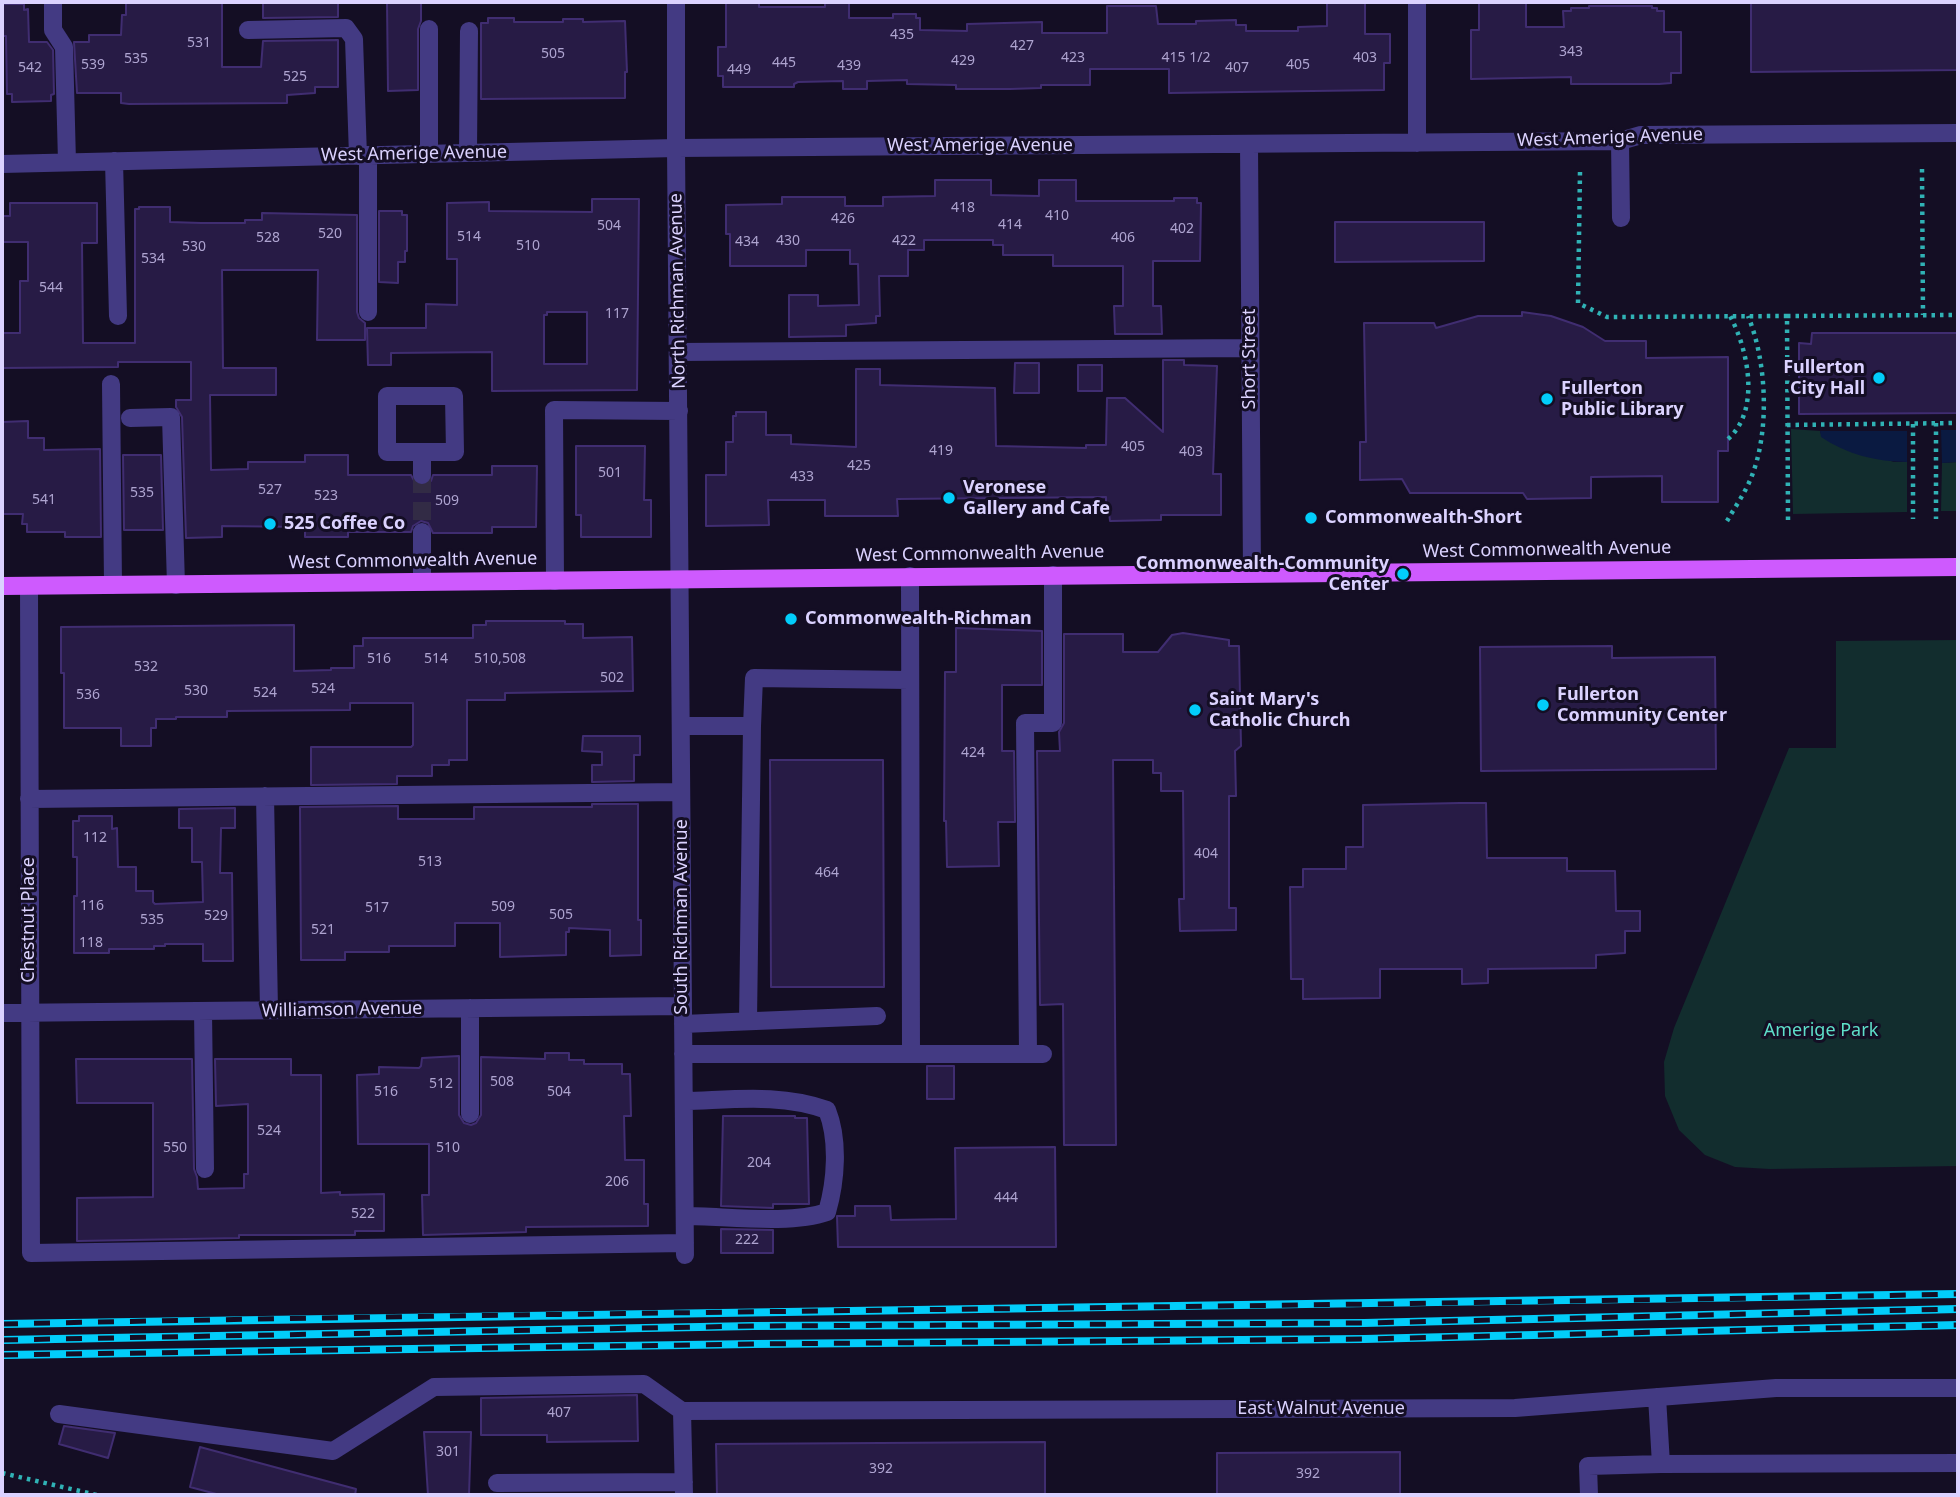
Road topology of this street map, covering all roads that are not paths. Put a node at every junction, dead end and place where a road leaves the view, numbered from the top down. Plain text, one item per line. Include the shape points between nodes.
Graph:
1 (53, 2) edge
2 (677, 2) edge
3 (1417, 2) edge
4 (429, 29) dead end
5 (248, 30) dead end
6 (469, 31) dead end
7 (1958, 133) edge
8 (1620, 141) junction
9 (1417, 143) junction
10 (1249, 144) junction
11 (676, 148) junction
12 (468, 153) junction
13 (429, 154) junction
14 (363, 156) junction
15 (114, 161) junction
16 (67, 162) junction
17 (2, 164) edge
18 (1622, 218) dead end
19 (368, 312) dead end
20 (118, 316) dead end
21 (1250, 348) junction
22 (679, 352) junction
23 (111, 384) dead end
24 (679, 411) junction
25 (130, 418) dead end
26 (422, 452) junction
27 (422, 475) tunnel mouth
28 (422, 533) tunnel mouth
29 (1958, 568) edge
30 (1252, 573) junction
31 (1052, 575) junction
32 (910, 576) junction
33 (680, 580) junction
34 (555, 581) junction
35 (422, 582) junction
36 (176, 584) junction
37 (113, 585) junction
38 (2, 586) edge
39 (29, 586) junction
40 (909, 680) junction
41 (681, 726) junction
42 (752, 726) junction
43 (681, 792) junction
44 (265, 796) junction
45 (29, 799) junction
46 (470, 1008) junction
47 (269, 1010) junction
48 (203, 1011) junction
49 (2, 1013) edge
50 (30, 1013) junction
51 (683, 1015) junction
52 (877, 1016) dead end
53 (748, 1021) junction
54 (683, 1054) junction
55 (911, 1054) junction
56 (684, 1101) junction
57 (470, 1114) dead end
58 (205, 1169) dead end
59 (685, 1216) junction
60 (685, 1249) joint
61 (1958, 1388) edge
62 (1657, 1397) junction
63 (682, 1411) junction
64 (59, 1414) dead end
65 (1958, 1463) edge
66 (1661, 1464) junction
67 (497, 1483) dead end
68 (684, 1489) edge
69 (1589, 1495) edge

1 - 16 street via 54,30 64,47
2 - 11 street, North Richman Avenue
3 - 9 street
4 - 13 street
5 - 14 street via 346,28 354,39
6 - 12 street
7 - 8 street, West Amerige Avenue via 1641,135
8 - 9 street, West Amerige Avenue
8 - 18 street
9 - 10 street, West Amerige Avenue
10 - 11 street, West Amerige Avenue
10 - 21 street, Short Street
11 - 12 street, West Amerige Avenue
11 - 22 street, North Richman Avenue
12 - 13 street, West Amerige Avenue
13 - 14 street, West Amerige Avenue
14 - 15 street, West Amerige Avenue
14 - 19 street
15 - 16 street, West Amerige Avenue
15 - 20 street
16 - 17 street, West Amerige Avenue
21 - 22 street
21 - 30 street, Short Street
22 - 24 street, North Richman Avenue
23 - 37 street
24 - 33 street, North Richman Avenue
24 - 34 street via 554,410
25 - 36 street via 171,417
26 - 26 street via 387,452 387,396 454,396 455,452
26 - 27 street
28 - 35 street
29 - 30 main road, West Commonwealth Avenue
30 - 31 main road, West Commonwealth Avenue
31 - 32 main road, West Commonwealth Avenue
31 - 55 street via 1053,723 1025,723 1035,1054
32 - 33 main road, West Commonwealth Avenue
32 - 40 street
33 - 34 main road, West Commonwealth Avenue
33 - 41 street, South Richman Avenue
34 - 35 main road, West Commonwealth Avenue
35 - 36 main road, West Commonwealth Avenue
36 - 37 main road, West Commonwealth Avenue
37 - 39 main road, West Commonwealth Avenue
38 - 39 main road, West Commonwealth Avenue
39 - 45 street, Chestnut Place
40 - 42 street via 754,678
40 - 55 street
41 - 42 street
41 - 43 street, South Richman Avenue
42 - 53 street
43 - 44 street
43 - 51 street, South Richman Avenue
44 - 45 street
44 - 47 street
45 - 50 street, Chestnut Place
46 - 47 street, Williamson Avenue
46 - 51 street, Williamson Avenue
46 - 57 street
47 - 48 street, Williamson Avenue
48 - 50 street, Williamson Avenue
48 - 58 street
49 - 50 street, Williamson Avenue
50 - 60 street, Chestnut Place via 31,1253
51 - 53 street, Williamson Avenue
51 - 54 street, South Richman Avenue
52 - 53 street, Williamson Avenue
54 - 55 street
54 - 56 street, South Richman Avenue
56 - 59 street, South Richman Avenue
56 - 59 street via 805,1102 827,1110 833,1125 833,1189 827,1212 781,1218
59 - 60 street, South Richman Avenue
61 - 62 street, East Walnut Avenue via 1776,1388
62 - 63 street, East Walnut Avenue via 1515,1408
62 - 66 street
63 - 64 street via 644,1384 434,1387 333,1451
63 - 68 street
65 - 66 street
66 - 69 street via 1588,1466
67 - 68 street

